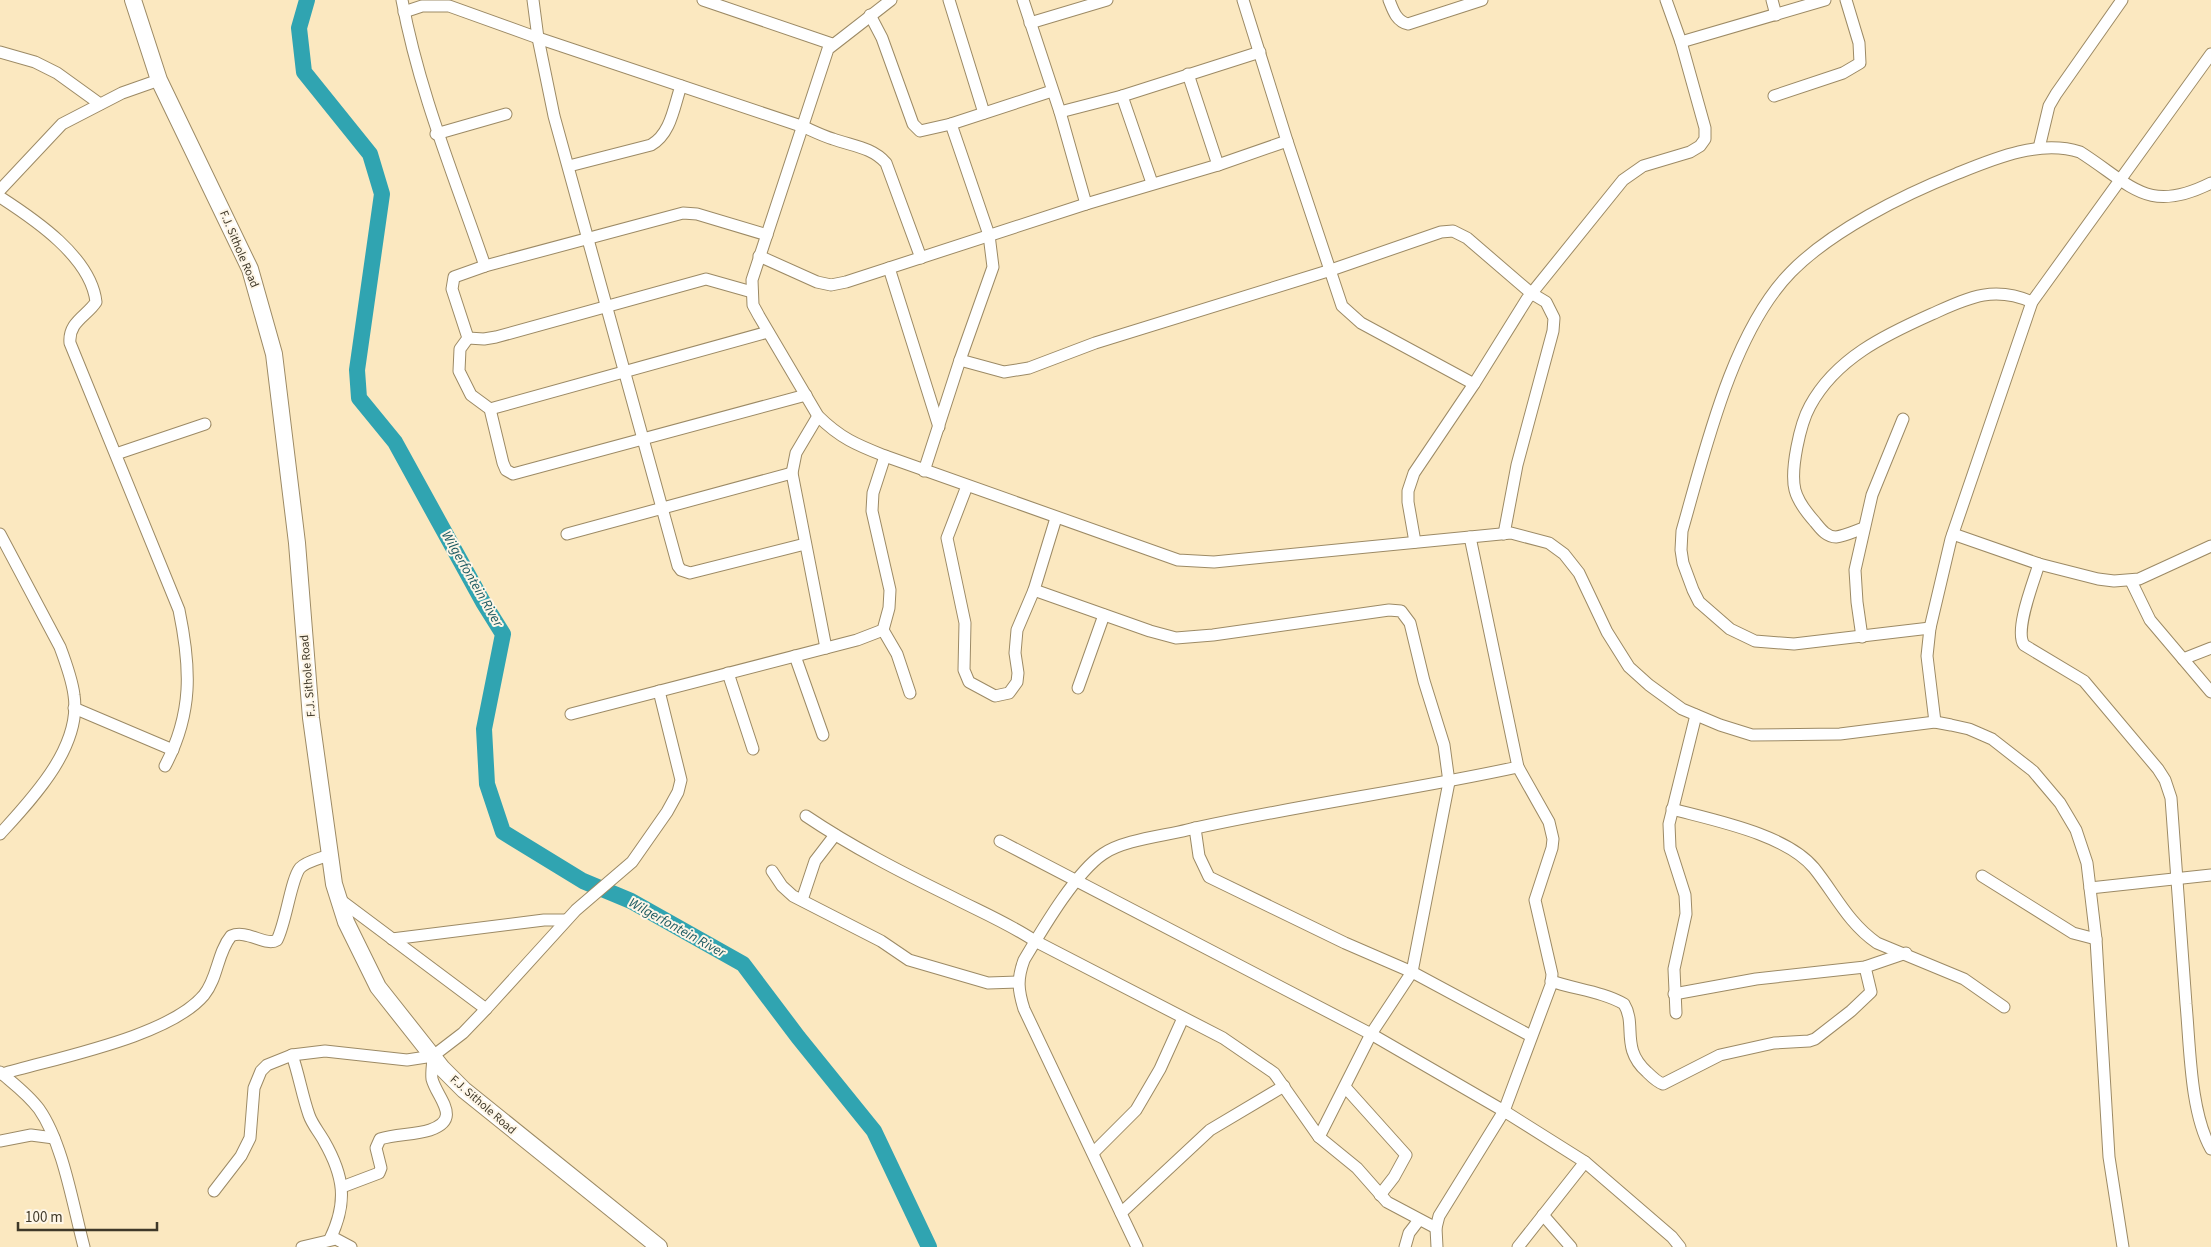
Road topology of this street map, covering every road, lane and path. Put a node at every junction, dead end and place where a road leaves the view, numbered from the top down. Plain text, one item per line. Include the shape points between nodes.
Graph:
1 (133, 0) edge
2 (533, 0) edge
3 (702, 0) edge
4 (891, 0) edge
5 (949, 0) edge
6 (1023, 0) edge
7 (1243, 0) edge
8 (1389, 0) edge
9 (1482, 0) edge
10 (1666, 0) edge
11 (1772, 0) edge
12 (1825, 0) edge
13 (1846, 0) edge
14 (2122, 0) edge
15 (1101, 1) edge
16 (403, 6) edge
17 (1776, 15) junction
18 (870, 16) junction
19 (1030, 23) junction
20 (538, 38) junction
21 (1681, 42) junction
22 (832, 44) junction
23 (0, 52) edge
24 (1260, 52) junction
25 (2211, 54) edge
26 (1188, 74) junction
27 (159, 80) junction
28 (681, 86) junction
29 (1052, 91) junction
30 (1122, 96) junction
31 (1774, 96) dead end
32 (100, 104) junction
33 (1060, 112) junction
34 (984, 113) junction
35 (506, 114) dead end
36 (951, 124) junction
37 (804, 127) junction
38 (436, 134) junction
39 (1287, 141) junction
40 (2039, 148) junction
41 (1218, 165) junction
42 (569, 166) junction
43 (2119, 180) junction
44 (1152, 183) junction
45 (2211, 183) edge
46 (0, 190) edge
47 (0, 196) edge
48 (1086, 204) junction
49 (767, 235) junction
50 (989, 236) junction
51 (589, 238) junction
52 (760, 256) junction
53 (921, 258) junction
54 (485, 266) junction
55 (889, 268) junction
56 (1331, 270) junction
57 (752, 292) junction
58 (1532, 293) junction
59 (2032, 302) junction
60 (608, 305) junction
61 (768, 332) junction
62 (468, 338) junction
63 (960, 360) junction
64 (626, 373) junction
65 (1474, 384) junction
66 (806, 395) junction
67 (490, 409) junction
68 (818, 416) junction
69 (1902, 419) dead end
70 (205, 424) dead end
71 (938, 427) junction
72 (645, 440) junction
73 (116, 454) junction
74 (885, 456) junction
75 (924, 471) junction
76 (792, 473) junction
77 (967, 486) junction
78 (663, 508) junction
79 (1056, 518) junction
80 (1864, 528) junction
81 (0, 534) edge
82 (567, 534) dead end
83 (1504, 534) junction
84 (1953, 534) junction
85 (1470, 537) junction
86 (1415, 542) junction
87 (806, 544) junction
88 (2211, 546) edge
89 (2039, 564) junction
90 (2131, 581) junction
91 (1034, 590) junction
92 (1104, 615) junction
93 (1930, 628) junction
94 (883, 630) junction
95 (1862, 636) junction
96 (826, 648) junction
97 (2211, 648) edge
98 (795, 656) junction
99 (2183, 659) junction
100 (728, 673) junction
101 (1078, 688) dead end
102 (659, 691) junction
103 (2211, 692) edge
104 (910, 693) dead end
105 (74, 708) junction
106 (571, 714) dead end
107 (1696, 715) junction
108 (1935, 722) junction
109 (823, 735) dead end
110 (753, 749) dead end
111 (173, 750) junction
112 (165, 766) dead end
113 (1518, 767) junction
114 (1449, 782) junction
115 (1672, 809) junction
116 (806, 816) dead end
117 (1195, 828) junction
118 (0, 834) edge
119 (835, 836) junction
120 (1000, 841) dead end
121 (328, 855) junction
122 (772, 871) dead end
123 (2211, 875) edge
124 (1982, 876) dead end
125 (2177, 878) junction
126 (1077, 881) junction
127 (2090, 888) junction
128 (339, 899) junction
129 (802, 900) junction
130 (566, 920) junction
131 (392, 939) junction
132 (2096, 940) junction
133 (1035, 942) junction
134 (1906, 953) junction
135 (1865, 968) junction
136 (1412, 972) junction
137 (1551, 981) junction
138 (1018, 982) junction
139 (1674, 994) junction
140 (2004, 1007) dead end
141 (486, 1009) junction
142 (1676, 1013) dead end
143 (1183, 1018) junction
144 (1371, 1034) junction
145 (1531, 1036) junction
146 (292, 1056) junction
147 (433, 1056) junction
148 (1, 1073) edge
149 (1284, 1086) junction
150 (1345, 1087) junction
151 (1504, 1111) junction
152 (1319, 1137) junction
153 (54, 1138) junction
154 (0, 1140) edge
155 (2211, 1149) edge
156 (1092, 1153) junction
157 (1585, 1162) junction
158 (342, 1187) junction
159 (214, 1191) dead end
160 (1380, 1195) junction
161 (1120, 1213) junction
162 (1543, 1215) junction
163 (1419, 1220) junction
164 (1436, 1228) junction
165 (330, 1239) junction
166 (84, 1247) edge
167 (302, 1247) edge
168 (351, 1247) edge
169 (659, 1247) edge
170 (1137, 1247) edge
171 (1405, 1247) edge
172 (1436, 1247) edge
173 (1518, 1247) edge
174 (1571, 1247) edge
175 (1680, 1247) edge
176 (2123, 1247) edge

1 - 27 street, F.J. Sithole Road
2 - 20 street
3 - 22 street
4 - 18 street
5 - 34 street
6 - 19 street
7 - 24 street
8 - 9 street via 1401,22 1408,24
10 - 21 street
11 - 17 street
12 - 17 street
13 - 31 street via 1861,51 1860,63 1843,73
14 - 40 street via 2049,106
15 - 19 street
16 - 20 street via 449,6
16 - 38 street
17 - 21 street
18 - 22 street
18 - 36 street via 882,38 915,127 926,131
19 - 29 street
20 - 28 street
20 - 42 street via 554,116
21 - 58 street via 1705,128 1704,141 1690,152 1643,166 1623,180
22 - 37 street via 824,58
23 - 32 street via 51,70
24 - 26 street
24 - 39 street
25 - 43 street
26 - 30 street
26 - 41 street
27 - 32 street
27 - 121 street, F.J. Sithole Road via 250,269 274,354 297,543 311,718
28 - 37 street
28 - 42 street via 660,140
29 - 33 street
29 - 34 street
30 - 33 street
30 - 44 street
32 - 46 street via 62,124
33 - 48 street
34 - 36 street
35 - 38 street
36 - 50 street
37 - 49 street
37 - 53 street via 879,155 892,176
38 - 54 street
39 - 41 street
39 - 56 street
40 - 43 street via 2069,148 2080,152
40 - 95 street via 2007,155 1940,180 1874,213 1812,252 1790,272 1769,299 1744,344 1719,408 1681,541 1688,579 1699,602 1730,629 1755,641 1794,644
41 - 44 street
42 - 51 street
43 - 45 street via 2143,194 2164,198
43 - 59 street
44 - 48 street
47 - 73 street via 48,231 82,266 90,280 96,302 77,320 70,340
48 - 50 street
49 - 51 street via 688,213
49 - 52 street
50 - 53 street
50 - 63 street via 993,267
51 - 54 street
51 - 60 street
52 - 55 street via 824,284 846,282
52 - 57 street via 752,280
53 - 55 street
54 - 62 street via 454,277 452,282 453,296
55 - 71 street
56 - 58 street via 1441,232 1453,231 1467,238
56 - 63 street via 1095,343 1029,368 1004,372
56 - 65 street via 1340,302 1352,316
57 - 60 street via 706,279
57 - 61 street via 754,304
58 - 65 street
58 - 83 street via 1551,309 1553,331 1517,464
59 - 80 street via 2007,294 1984,294 1958,302 1861,349 1826,384 1810,406 1804,424 1794,466 1795,491 1802,506 1825,534 1834,537
59 - 84 street
60 - 62 street via 496,337
60 - 64 street
61 - 64 street
61 - 66 street
62 - 67 street via 460,350 459,371 471,395
63 - 71 street
64 - 67 street
64 - 72 street
65 - 86 street via 1414,473 1408,502
66 - 68 street
66 - 72 street
67 - 72 street via 503,463 513,474
68 - 74 street via 846,441
68 - 76 street via 796,453
69 - 80 street via 1872,495
70 - 73 street
71 - 75 street
72 - 78 street
73 - 111 street via 179,610 183,628 189,683 182,729
74 - 75 street
74 - 94 street via 872,493 872,511 890,590
75 - 77 street
76 - 78 street
76 - 87 street
77 - 79 street
77 - 91 street via 947,538 964,622 964,670 969,682 995,696 1009,692 1017,682 1016,630
78 - 82 street
78 - 87 street via 678,566 686,573
79 - 86 street via 1160,556 1195,562
79 - 91 street
80 - 95 street via 1855,570
81 - 105 street via 60,647 75,697
83 - 85 street
83 - 107 street via 1549,543 1564,554 1579,573 1607,632 1629,667 1682,709
84 - 89 street
84 - 93 street
85 - 86 street
85 - 113 street
87 - 96 street
88 - 90 street
89 - 90 street via 2098,579
89 - 125 street via 2021,628 2021,640 2024,645 2084,681 2158,769 2171,798
90 - 99 street via 2150,620
91 - 92 street
92 - 101 street
92 - 114 street via 1176,638 1401,610 1415,637 1424,681 1444,745
93 - 95 street
93 - 108 street via 1928,656
94 - 96 street
94 - 104 street via 897,654
96 - 98 street
97 - 99 street
98 - 100 street
98 - 109 street
99 - 103 street
100 - 102 street
100 - 110 street
102 - 106 street
102 - 130 street via 681,780 678,792 632,862
105 - 111 street
105 - 118 street via 63,753 52,773
107 - 108 street via 1752,735 1840,734
107 - 115 street
108 - 127 street via 1969,729 1992,739 2033,771 2060,803 2076,830 2087,863
111 - 112 street
113 - 114 street
113 - 137 street via 1552,831 1552,848 1535,900
114 - 117 street via 1285,809
114 - 136 street
115 - 134 street via 1766,836 1800,854 1814,868 1845,913 1868,936 1877,943
115 - 139 street via 1670,848 1685,895 1686,914 1675,961
116 - 119 street
117 - 126 street via 1106,852
117 - 136 street via 1199,856 1209,877
119 - 129 street via 815,861
119 - 133 street via 1013,926
120 - 126 street
121 - 128 street, F.J. Sithole Road
121 - 148 street via 301,867 296,875 287,915 277,940 271,942 240,933 231,936 223,948 209,988 193,1006 131,1036
122 - 129 street via 782,886
123 - 125 street
124 - 132 street via 2073,932
125 - 127 street
125 - 155 street via 2198,1111
126 - 133 street
126 - 144 street
127 - 132 street
128 - 131 street
128 - 147 street, F.J. Sithole Road via 358,949 378,987
129 - 138 street via 881,941 909,960 988,983
130 - 131 street
130 - 141 street
131 - 141 street
132 - 176 street via 2109,1158
133 - 138 street via 1024,960
133 - 143 street
134 - 135 street
134 - 140 street via 1964,979
135 - 137 street via 1871,992 1816,1039 1774,1043 1720,1056 1663,1084 1641,1067 1632,1053 1624,1004
135 - 139 street via 1747,980
136 - 144 street
136 - 145 street
137 - 145 street
138 - 156 street via 1024,1009
139 - 142 street
141 - 147 street via 463,1033
143 - 149 street via 1250,1055 1274,1073
143 - 156 street via 1160,1069 1136,1110
144 - 150 street
144 - 151 street
145 - 151 street
146 - 147 street via 324,1051 407,1060
146 - 158 street via 309,1116 328,1149
146 - 159 street via 274,1061 261,1071 254,1088 250,1138 241,1156
147 - 158 street via 432,1078 447,1112 443,1122 432,1129 380,1139 376,1148 380,1173
147 - 169 street, F.J. Sithole Road via 490,1113
148 - 153 street via 28,1094
149 - 152 street
149 - 161 street via 1210,1130
150 - 152 street
150 - 160 street via 1406,1155
151 - 157 street
151 - 164 street via 1447,1200
152 - 160 street via 1357,1168
153 - 154 street via 31,1135
153 - 166 street
156 - 161 street
157 - 162 street
157 - 175 street
158 - 165 street via 340,1214
160 - 163 street via 1394,1207
161 - 170 street
162 - 173 street
162 - 174 street
163 - 164 street
163 - 171 street via 1409,1233
164 - 172 street
165 - 167 street
165 - 168 street

